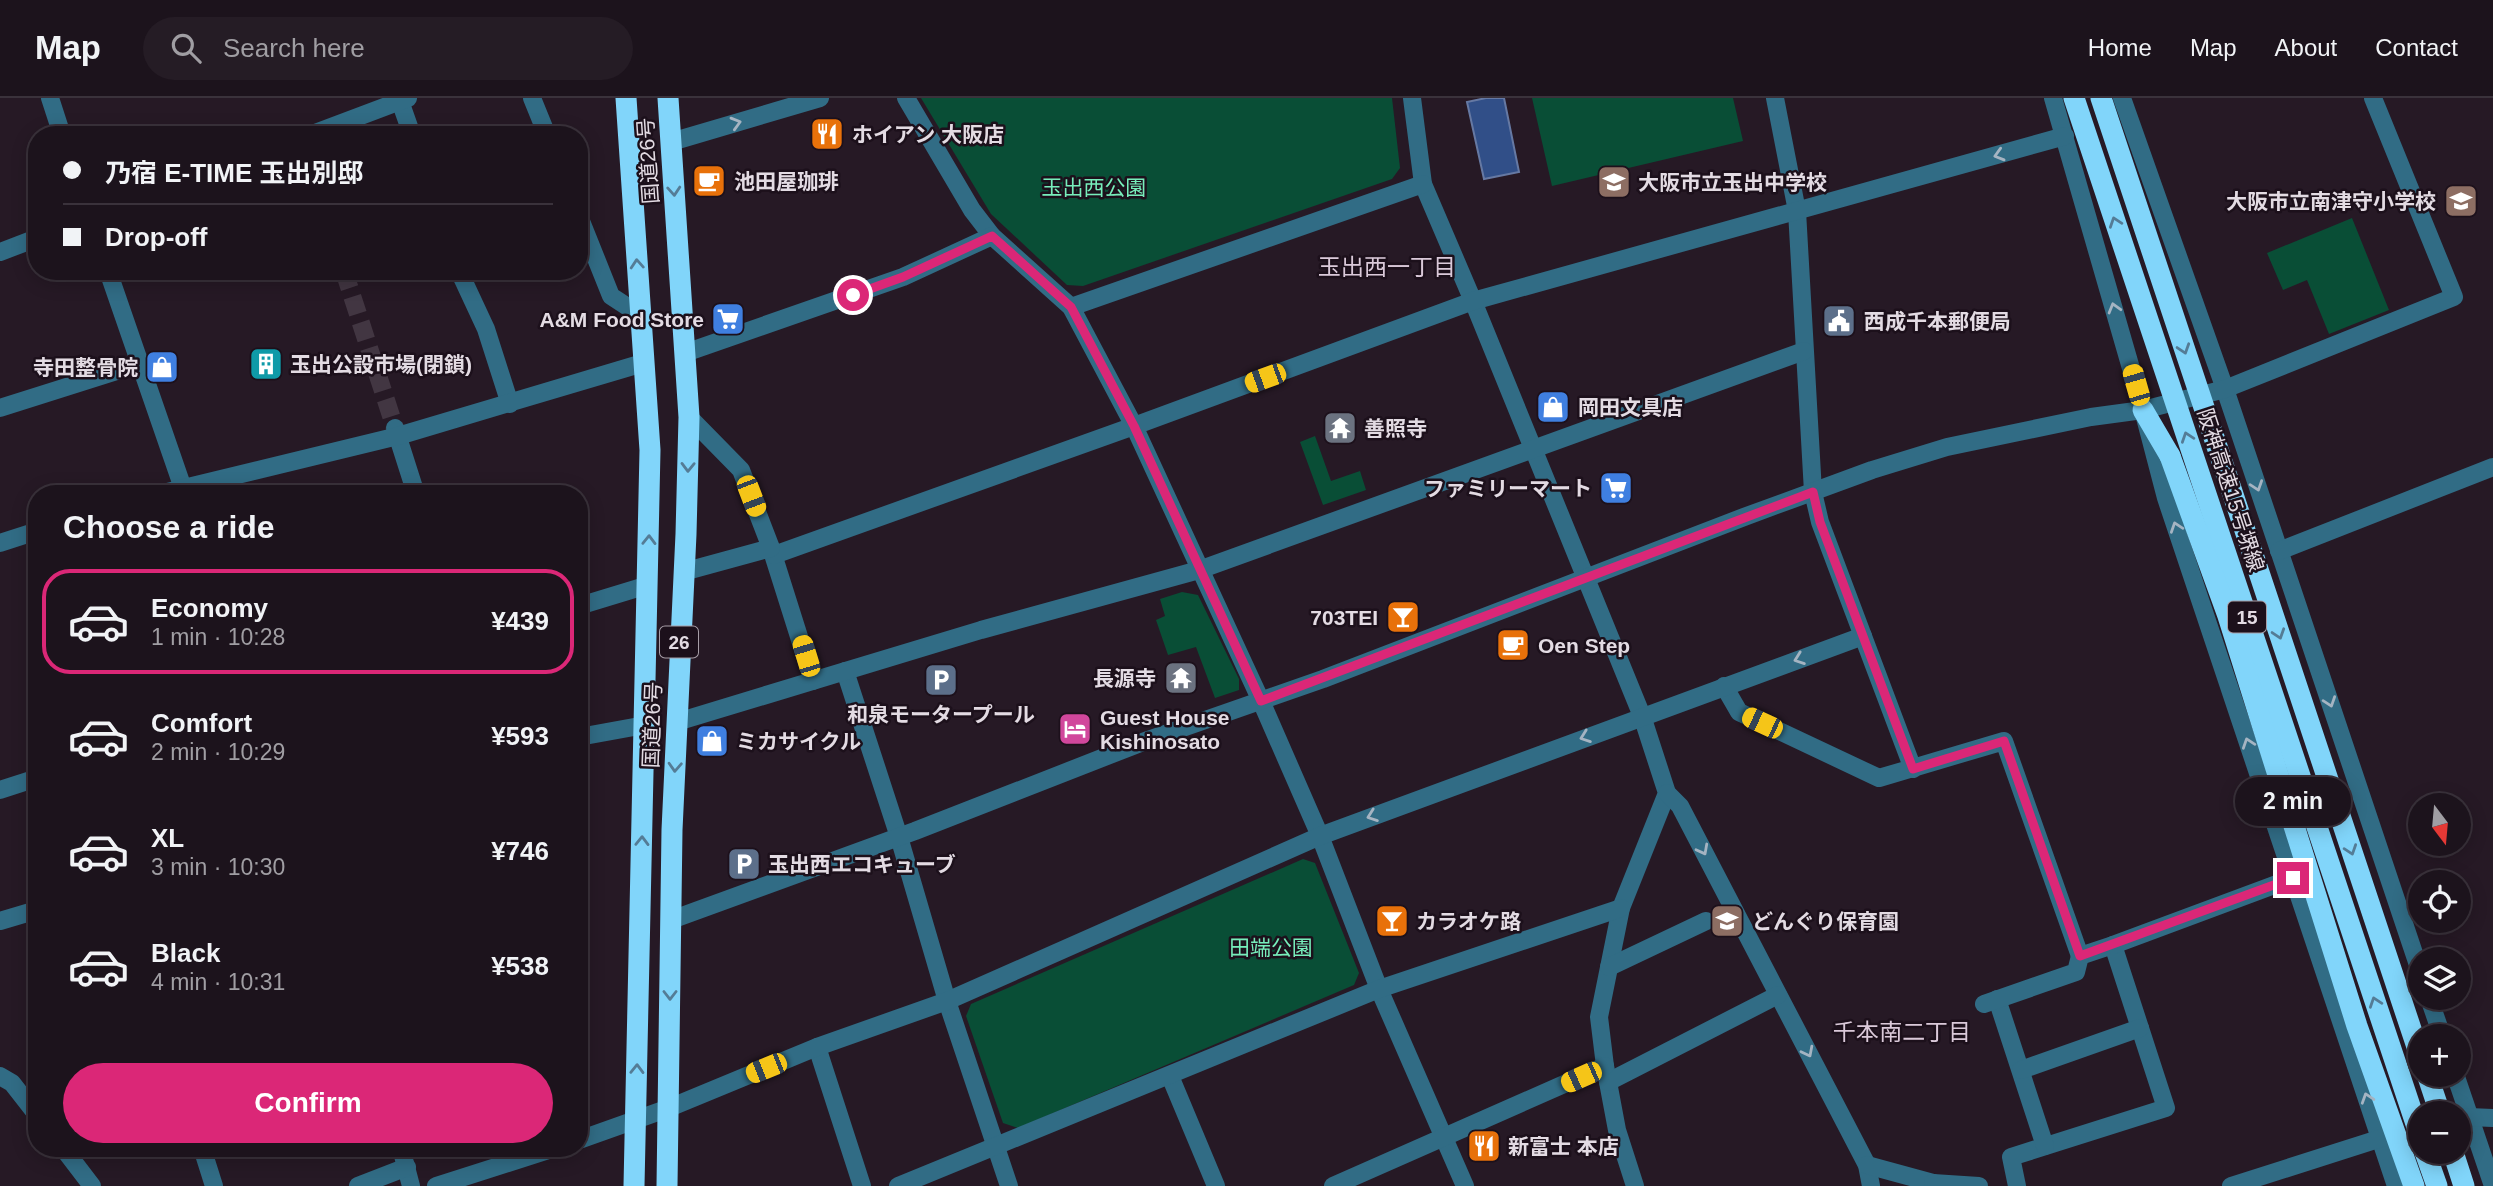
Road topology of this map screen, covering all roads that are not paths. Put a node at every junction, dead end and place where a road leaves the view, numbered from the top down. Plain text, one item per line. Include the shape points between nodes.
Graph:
1 (50, 98) edge
2 (532, 98) edge
3 (626, 98) edge
4 (668, 98) edge
5 (820, 98) edge
6 (906, 98) edge
7 (1412, 98) edge
8 (1775, 98) edge
9 (2053, 98) edge
10 (2074, 98) edge
11 (2101, 98) edge
12 (2122, 98) edge
13 (2374, 98) edge
14 (405, 99) edge
15 (59, 126) edge
16 (334, 126) edge
17 (410, 126) edge
18 (543, 126) edge
19 (2065, 136) junction
20 (671, 142) junction
21 (1423, 184) junction
22 (1797, 211) junction
23 (992, 236) junction
24 (588, 238) edge
25 (28, 241) edge
26 (0, 252) edge
27 (111, 280) edge
28 (463, 280) edge
29 (1473, 301) junction
30 (1071, 307) junction
31 (640, 315) junction
32 (1804, 351) junction
33 (685, 353) junction
34 (643, 363) junction
35 (139, 364) junction
36 (2225, 389) junction
37 (510, 404) junction
38 (0, 408) edge
39 (2143, 410) junction
40 (689, 417) junction
41 (1134, 426) junction
42 (397, 432) junction
43 (1533, 448) junction
44 (2493, 467) edge
45 (182, 485) edge
46 (202, 485) edge
47 (413, 485) edge
48 (1813, 492) junction
49 (28, 534) edge
50 (0, 543) edge
51 (772, 551) junction
52 (2279, 551) junction
53 (1199, 570) junction
54 (683, 572) junction
55 (1587, 579) junction
56 (648, 585) junction
57 (588, 603) edge
58 (1863, 636) junction
59 (845, 671) junction
60 (813, 681) junction
61 (1724, 686) junction
62 (1261, 701) junction
63 (1642, 716) junction
64 (677, 722) junction
65 (645, 725) junction
66 (588, 735) edge
67 (1913, 769) junction
68 (28, 781) edge
69 (0, 790) edge
70 (1667, 793) junction
71 (1320, 836) junction
72 (899, 837) junction
73 (2293, 878) junction
74 (1621, 908) junction
75 (28, 913) edge
76 (671, 920) junction
77 (0, 921) edge
78 (1706, 921) dead end
79 (2113, 944) junction
80 (2412, 947) edge
81 (2080, 956) junction
82 (1609, 967) junction
83 (1378, 989) junction
84 (1779, 995) junction
85 (947, 1000) junction
86 (2409, 1024) edge
87 (2140, 1028) junction
88 (817, 1047) junction
89 (2021, 1070) junction
90 (1606, 1074) junction
91 (0, 1076) edge
92 (1170, 1076) junction
93 (2408, 1101) edge
94 (28, 1103) edge
95 (669, 1108) junction
96 (2471, 1118) edge
97 (2493, 1118) edge
98 (636, 1119) junction
99 (2408, 1131) edge
100 (2471, 1134) edge
101 (588, 1137) edge
102 (2380, 1137) junction
103 (1443, 1139) junction
104 (2045, 1146) junction
105 (995, 1148) junction
106 (70, 1157) edge
107 (205, 1157) edge
108 (404, 1157) edge
109 (527, 1157) edge
110 (2429, 1164) edge
111 (2456, 1164) edge
112 (1867, 1165) junction
113 (407, 1167) junction
114 (1933, 1185) edge
115 (92, 1186) edge
116 (214, 1186) edge
117 (358, 1186) edge
118 (411, 1186) edge
119 (436, 1186) edge
120 (635, 1186) edge
121 (667, 1186) edge
122 (862, 1186) edge
123 (898, 1186) edge
124 (1009, 1186) edge
125 (1216, 1186) edge
126 (1333, 1186) edge
127 (1465, 1186) edge
128 (1635, 1186) edge
129 (1871, 1186) edge
130 (1979, 1186) edge
131 (2017, 1186) edge
132 (2231, 1186) edge
133 (2396, 1186) edge
134 (2414, 1186) edge
135 (2437, 1186) edge
136 (2464, 1186) edge
137 (2493, 1186) edge

1 - 15 street
2 - 18 street
31 -> 3 highway, 国道26号 / 26
4 - 20 highway, 国道26号 / 26
20 -> 5 street
6 - 23 street
7 - 21 street
8 - 22 street
9 - 19 street
93 -> 10 highway, 阪神高速15号堺線 / 15, bridge
11 -> 86 highway, 阪神高速15号堺線 / 15, bridge
12 - 36 street
13 - 36 street via 2454,298
14 - 16 street
14 - 17 street
19 -> 22 street
39 -> 19 street
20 -> 33 highway, 国道26号 / 26
21 - 29 street
21 - 30 street
22 - 29 street
22 - 32 street
23 - 30 street
23 - 33 street via 903,277
24 - 31 street via 611,296
25 - 26 street
27 - 35 street
28 - 37 street via 486,329
29 - 41 street
29 - 43 street
30 - 41 street
31 - 34 highway, 国道26号 / 26
32 - 43 street
32 - 48 street
33 - 40 highway, 国道26号 / 26
34 - 37 street
56 -> 34 highway, 国道26号 / 26 via 650,450
35 - 38 street
35 - 45 street
36 - 39 street
36 -> 52 street
37 - 42 street
39 - 48 street via 1947,447
73 -> 39 street via 2166,498
39 - 134 highway, bridge via 2170,456 2228,616 2357,1026
40 - 51 street via 741,470
40 -> 54 highway, 国道26号 / 26
41 - 51 street
41 - 53 street
42 - 46 street
42 - 47 street
43 - 53 street
43 - 55 street
44 - 52 street
48 - 55 street
48 - 58 street
49 - 50 street
51 - 54 street
51 - 60 street
52 -> 80 street
53 - 59 street
53 - 62 street
54 - 64 highway, 国道26号 / 26
55 - 62 street
55 - 63 street
56 - 57 street
56 - 65 highway, 国道26号 / 26
58 -> 61 street
58 - 67 street
59 - 60 street
59 - 72 street
60 - 64 street
61 - 63 street
61 - 67 street via 1739,712 1879,778
62 - 71 street
62 - 72 street
63 - 70 street
63 -> 71 street
64 -> 76 highway, 国道26号 / 26
65 - 66 street
98 -> 65 highway, 国道26号 / 26
67 - 81 street via 2004,741
68 - 69 street
70 - 74 street
70 -> 84 street via 1680,806
71 - 83 street
71 - 85 street
72 - 76 street
72 - 85 street
73 - 79 street
102 -> 73 street
74 - 82 street
74 - 83 street
75 - 77 street
76 -> 95 highway, 国道26号 / 26
78 - 82 street
79 - 81 street
79 - 87 street
81 - 89 street via 2076,972 1991,1001
82 - 90 street via 1599,1017
83 - 92 street
83 - 103 street
84 - 90 street
84 -> 112 street
85 - 88 street
85 - 105 street
87 - 89 street
87 - 104 street via 2166,1108
88 - 95 street
88 - 122 street
89 - 104 street
90 - 103 street
90 - 128 street
91 - 94 street
92 - 105 street
92 - 125 street
95 - 98 street
95 - 121 highway, 国道26号 / 26
96 - 97 street
98 - 101 street
98 - 120 highway, 国道26号 / 26
99 - 102 street
100 - 137 street
102 - 132 street
102 - 133 street
103 - 126 street
103 - 127 street
104 - 131 street via 2011,1157
105 - 123 street
105 - 124 street
106 - 115 street
107 - 116 street
108 - 113 street
109 - 119 street
110 - 135 highway
111 - 136 highway
112 - 114 street
112 - 129 street
113 - 117 street
113 - 118 street
114 - 130 street

